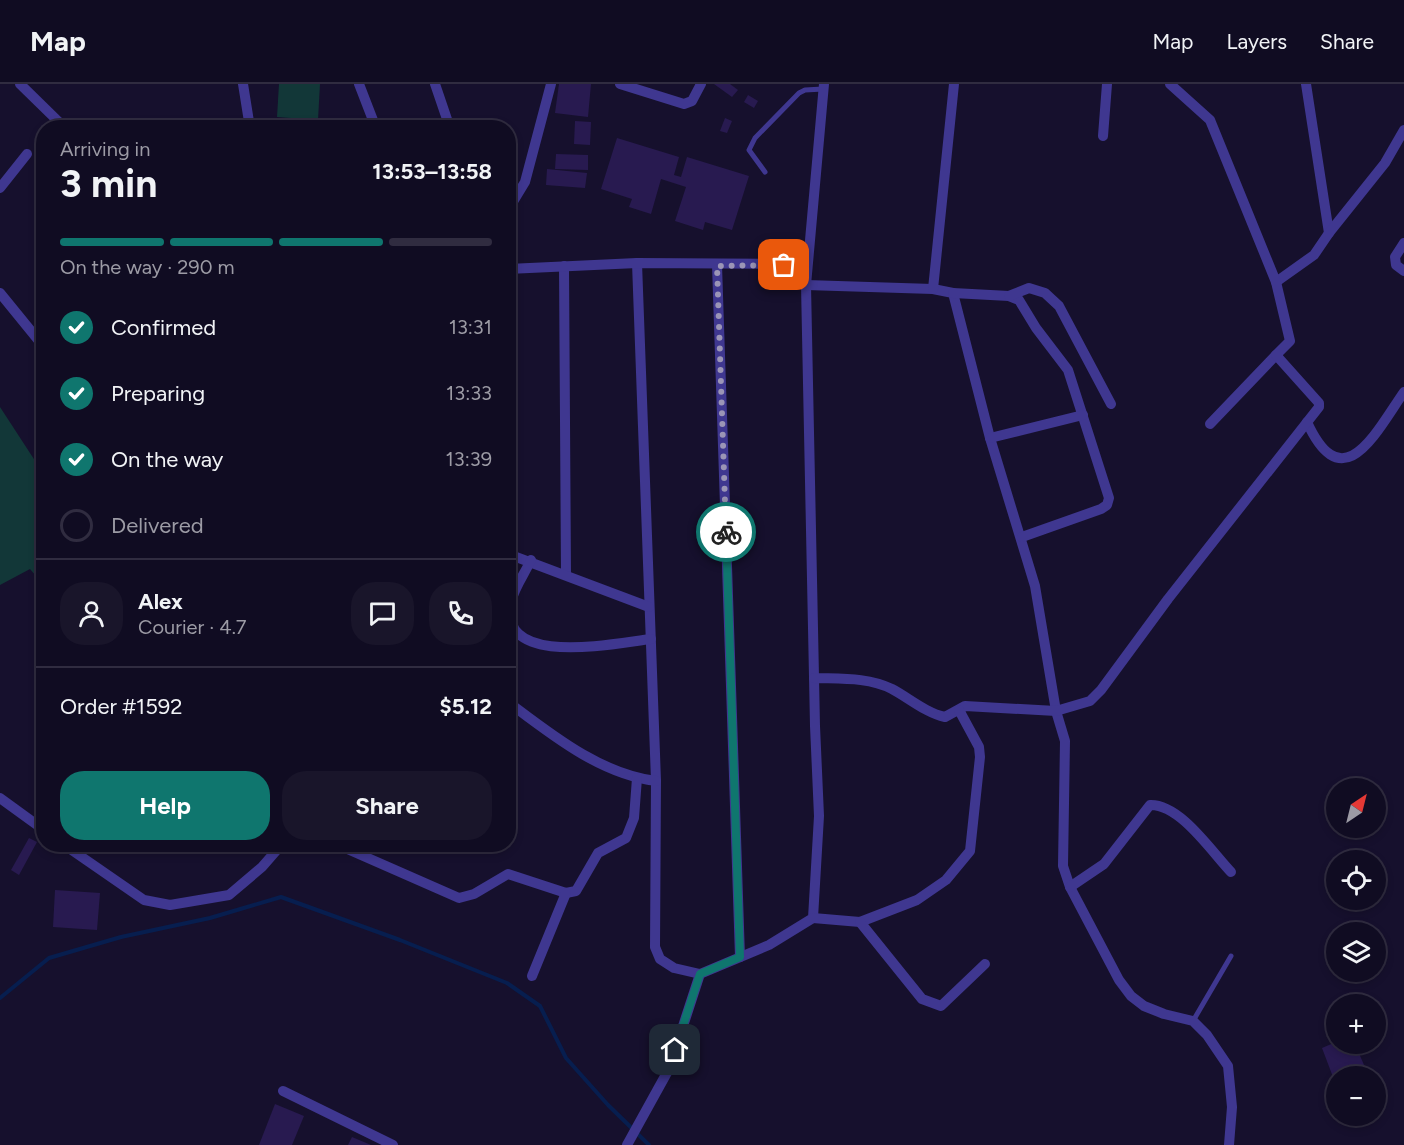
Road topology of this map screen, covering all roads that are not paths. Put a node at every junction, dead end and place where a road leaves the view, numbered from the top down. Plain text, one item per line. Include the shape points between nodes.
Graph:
1 (20, 84) edge
2 (243, 84) edge
3 (359, 84) edge
4 (435, 84) edge
5 (551, 84) edge
6 (620, 84) edge
7 (701, 84) edge
8 (954, 84) edge
9 (1107, 84) edge
10 (1170, 84) edge
11 (1306, 84) edge
12 (823, 87) edge
13 (57, 120) edge
14 (249, 120) edge
15 (373, 120) edge
16 (447, 120) edge
17 (1404, 130) edge
18 (1103, 136) dead end
19 (27, 154) dead end
20 (765, 172) dead end
21 (0, 188) edge
22 (516, 197) edge
23 (1329, 232) junction
24 (1404, 243) edge
25 (637, 263) junction
26 (806, 264) junction
27 (564, 266) junction
28 (717, 266) junction
29 (516, 269) edge
30 (1404, 271) edge
31 (1276, 282) junction
32 (806, 285) junction
33 (933, 289) junction
34 (0, 293) edge
35 (953, 293) junction
36 (1009, 296) junction
37 (36, 337) edge
38 (1276, 355) junction
39 (1404, 392) edge
40 (1111, 404) dead end
41 (1394, 406) junction
42 (1404, 412) edge
43 (1083, 415) junction
44 (1307, 422) junction
45 (1210, 424) dead end
46 (990, 438) junction
47 (1022, 537) junction
48 (516, 556) edge
49 (531, 560) junction
50 (566, 575) junction
51 (516, 592) edge
52 (649, 607) junction
53 (516, 634) edge
54 (651, 639) junction
55 (814, 678) junction
56 (516, 708) edge
57 (959, 710) junction
58 (1056, 711) junction
59 (637, 778) junction
60 (656, 781) junction
61 (0, 798) edge
62 (36, 824) edge
63 (75, 852) edge
64 (275, 852) edge
65 (354, 852) edge
66 (1231, 872) dead end
67 (1070, 887) junction
68 (566, 893) junction
69 (813, 918) junction
70 (860, 922) junction
71 (1231, 956) dead end
72 (740, 957) junction
73 (985, 964) dead end
74 (700, 974) junction
75 (532, 976) dead end
76 (1193, 1021) junction
77 (283, 1091) dead end
78 (628, 1142) edge
79 (393, 1145) edge
80 (1229, 1145) edge

1 - 13 street
2 - 14 street
3 - 15 street
4 - 16 street
5 - 22 street via 525,182
6 - 7 street via 684,104 692,101
8 - 33 street
9 - 18 street
10 - 31 street via 1210,120
11 - 23 street
12 - 20 lane via 799,93 755,138 749,150
12 - 26 street
17 - 23 street via 1385,163
19 - 21 street
23 - 31 street via 1314,255
24 - 30 street via 1395,257 1396,266
25 - 27 street
25 - 28 street
25 - 52 street
26 - 28 street
26 - 32 street
27 - 29 street
27 - 50 street
28 - 72 street
31 - 38 street via 1290,341
32 - 33 street
32 - 55 street
33 - 35 street
34 - 37 street
35 - 36 street
35 - 46 street
36 - 40 street via 1029,288 1044,293 1059,306
36 - 43 street via 1019,300 1068,370
38 - 44 street via 1319,403
38 - 45 street
39 - 41 street
41 - 42 street
41 - 44 street via 1369,443 1347,459 1322,450
43 - 46 street
43 - 47 street via 1109,498 1107,505
44 - 58 street via 1101,690 1090,701
46 - 47 street
47 - 58 street via 1035,586
48 - 49 street
49 - 50 street
49 - 51 street
50 - 52 street
52 - 54 street
53 - 54 street via 559,648
54 - 60 street
55 - 57 street via 862,679 889,688 935,715 945,717
55 - 69 street via 819,816
56 - 59 street via 565,745
57 - 58 street via 975,705
57 - 70 street via 979,747 980,757 969,851 962,864 917,900
58 - 67 street via 1065,741 1063,866
59 - 60 street
59 - 68 street via 634,818 626,838 598,853 576,891
60 - 74 street via 655,947 660,959 674,968
61 - 62 street
63 - 64 street via 144,900 170,905 229,895
65 - 68 street via 459,898 474,894 508,874
66 - 67 street via 1178,814 1161,805 1150,805 1104,864
67 - 76 street via 1131,996 1144,1006
68 - 75 street
69 - 70 street
69 - 72 street via 769,945
70 - 73 street via 922,999 931,1004 940,1006
71 - 76 lane
72 - 74 street
74 - 78 street via 669,1069
76 - 80 street via 1228,1066 1232,1107
77 - 79 street

